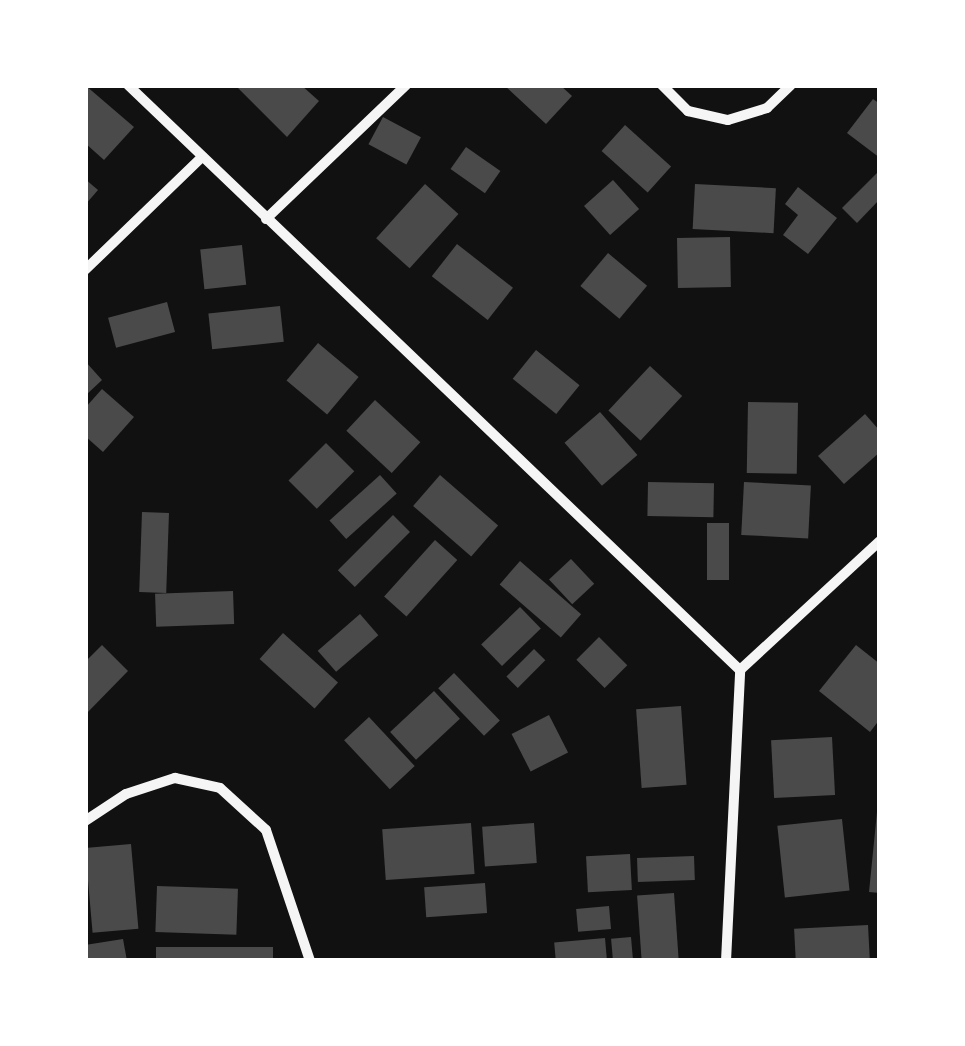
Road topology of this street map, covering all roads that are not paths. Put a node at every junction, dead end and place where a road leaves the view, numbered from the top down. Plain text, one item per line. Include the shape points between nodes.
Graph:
1 (128, 85) edge
2 (406, 85) edge
3 (662, 85) edge
4 (792, 85) edge
5 (202, 157) junction
6 (266, 218) junction
7 (85, 270) edge
8 (880, 541) edge
9 (740, 670) junction
10 (85, 822) edge
11 (310, 961) edge
12 (726, 961) edge

1 - 5 street
2 - 6 street
3 - 4 street via 688,111 728,120 767,108
5 - 6 street
5 - 7 street
6 - 9 street
8 - 9 street
9 - 12 street
10 - 11 street via 126,794 175,778 220,788 266,830

